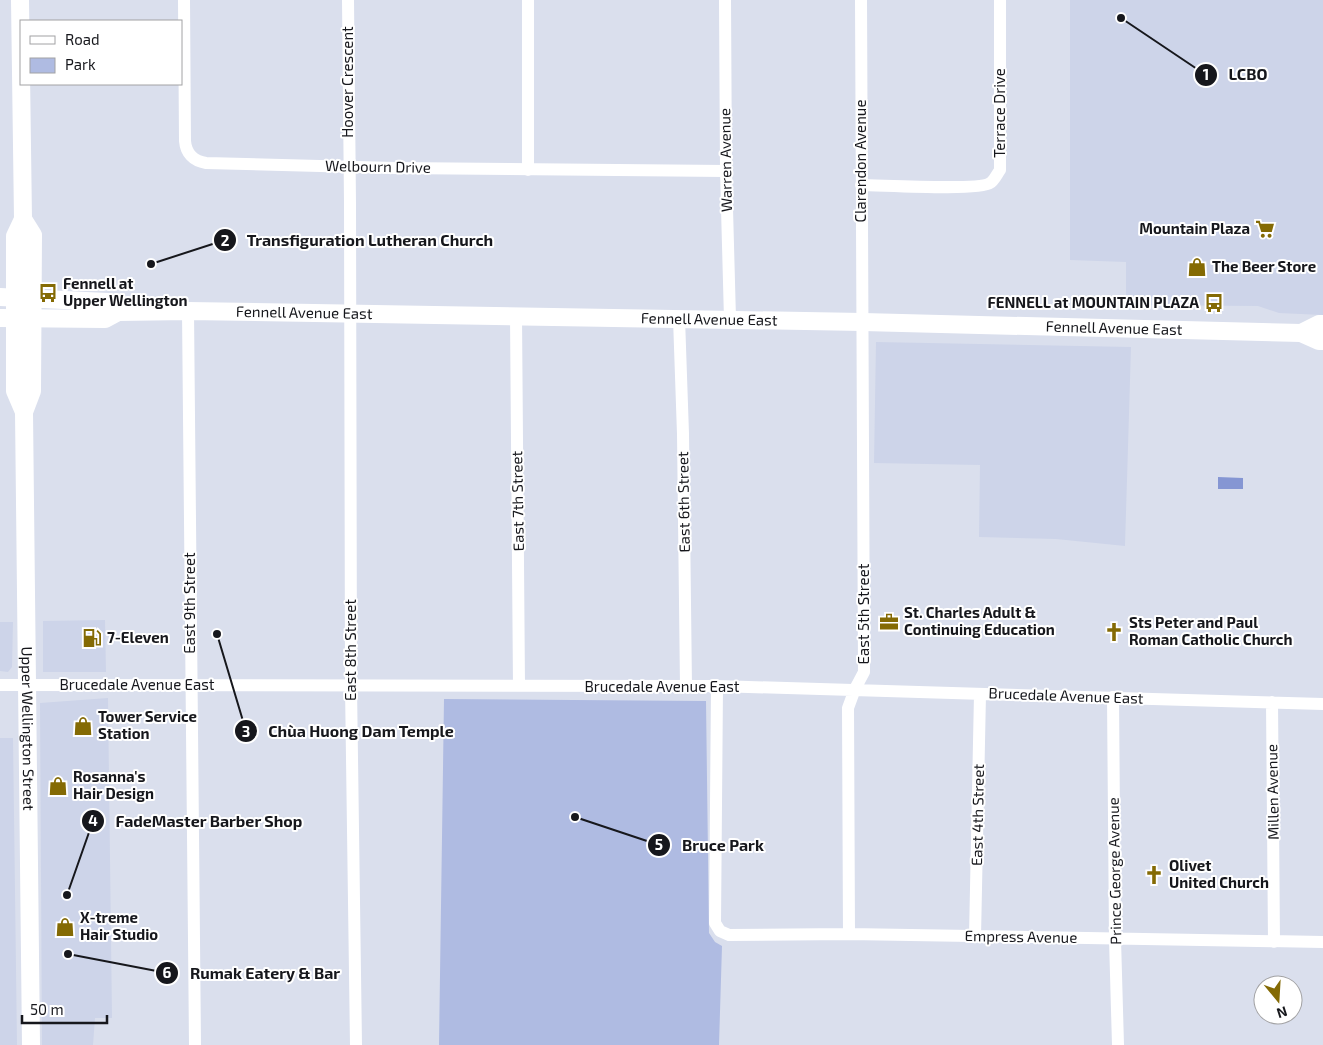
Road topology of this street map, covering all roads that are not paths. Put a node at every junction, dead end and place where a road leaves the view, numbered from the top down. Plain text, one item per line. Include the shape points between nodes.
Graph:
1 (20, 0) edge
2 (184, 0) edge
3 (348, 0) edge
4 (528, 0) edge
5 (725, 0) edge
6 (861, 0) edge
7 (1000, 0) edge
8 (20, 20) edge
9 (21, 85) edge
10 (349, 167) junction
11 (528, 170) junction
12 (726, 171) junction
13 (861, 185) junction
14 (16, 298) edge
15 (188, 311) junction
16 (118, 312) junction
17 (350, 314) junction
18 (516, 316) junction
19 (679, 318) junction
20 (16, 319) edge
21 (730, 319) junction
22 (863, 322) junction
23 (1323, 324) edge
24 (1301, 333) junction
25 (1323, 341) edge
26 (0, 685) edge
27 (27, 685) junction
28 (191, 685) junction
29 (351, 686) junction
30 (519, 686) junction
31 (717, 686) junction
32 (686, 687) junction
33 (855, 689) junction
34 (980, 694) junction
35 (1113, 698) junction
36 (1272, 702) junction
37 (1323, 704) edge
38 (850, 934) junction
39 (976, 936) junction
40 (1115, 939) junction
41 (1274, 942) junction
42 (1323, 942) edge
43 (31, 1045) edge
44 (195, 1045) edge
45 (356, 1045) edge
46 (1118, 1045) edge

1 - 8 main road, Upper Wellington Street
2 - 10 street, Welbourn Drive via 185,141 192,158 206,163
3 - 10 street, Hoover Crescent
4 - 11 street
5 - 12 street, Warren Avenue
6 - 13 street, Clarendon Avenue
7 - 13 street, Terrace Drive via 1000,170 991,183 962,187
9 - 14 main road, Upper Wellington Street via 23,219 33,235
10 - 11 street, Welbourn Drive
10 - 17 street, Hoover Crescent
11 - 12 street, Welbourn Drive
12 - 21 street, Warren Avenue
13 - 22 street, Clarendon Avenue
14 - 16 main road, Fennell Avenue East via 108,302
14 - 20 main road, Upper Wellington Street
15 - 16 main road, Fennell Avenue East
15 - 17 main road, Fennell Avenue East
15 - 28 street, East 9th Street
16 - 20 main road, Fennell Avenue East via 105,320
17 - 18 main road, Fennell Avenue East
17 - 29 street, East 8th Street
18 - 19 main road, Fennell Avenue East
18 - 30 street, East 7th Street
19 - 21 main road, Fennell Avenue East
19 - 32 street, East 6th Street
20 - 27 main road, Upper Wellington Street via 15,391 24,412
21 - 22 main road, Fennell Avenue East
22 - 24 main road, Fennell Avenue East
22 - 33 street, East 5th Street via 864,672
23 - 24 main road, Fennell Avenue East
24 - 25 main road, Fennell Avenue East
26 - 27 street, Brucedale Avenue East
27 - 28 street, Brucedale Avenue East
27 - 43 main road, Upper Wellington Street
28 - 29 street, Brucedale Avenue East
28 - 44 street, East 9th Street
29 - 30 street, Brucedale Avenue East
29 - 45 street, East 8th Street
30 - 32 street, Brucedale Avenue East
31 - 32 street, Brucedale Avenue East
31 - 33 street, Brucedale Avenue East
31 - 38 street, Empress Avenue via 715,923 720,931 729,935
33 - 34 street, Brucedale Avenue East
33 - 38 street, East 5th Street via 848,708
34 - 35 street, Brucedale Avenue East
34 - 39 street, East 4th Street
35 - 36 street, Brucedale Avenue East
35 - 40 street, Prince George Avenue
36 - 37 street, Brucedale Avenue East
36 - 41 street, Millen Avenue
38 - 39 street, Empress Avenue
39 - 40 street, Empress Avenue
40 - 41 street, Empress Avenue
40 - 46 street, Prince George Avenue
41 - 42 street, Empress Avenue

